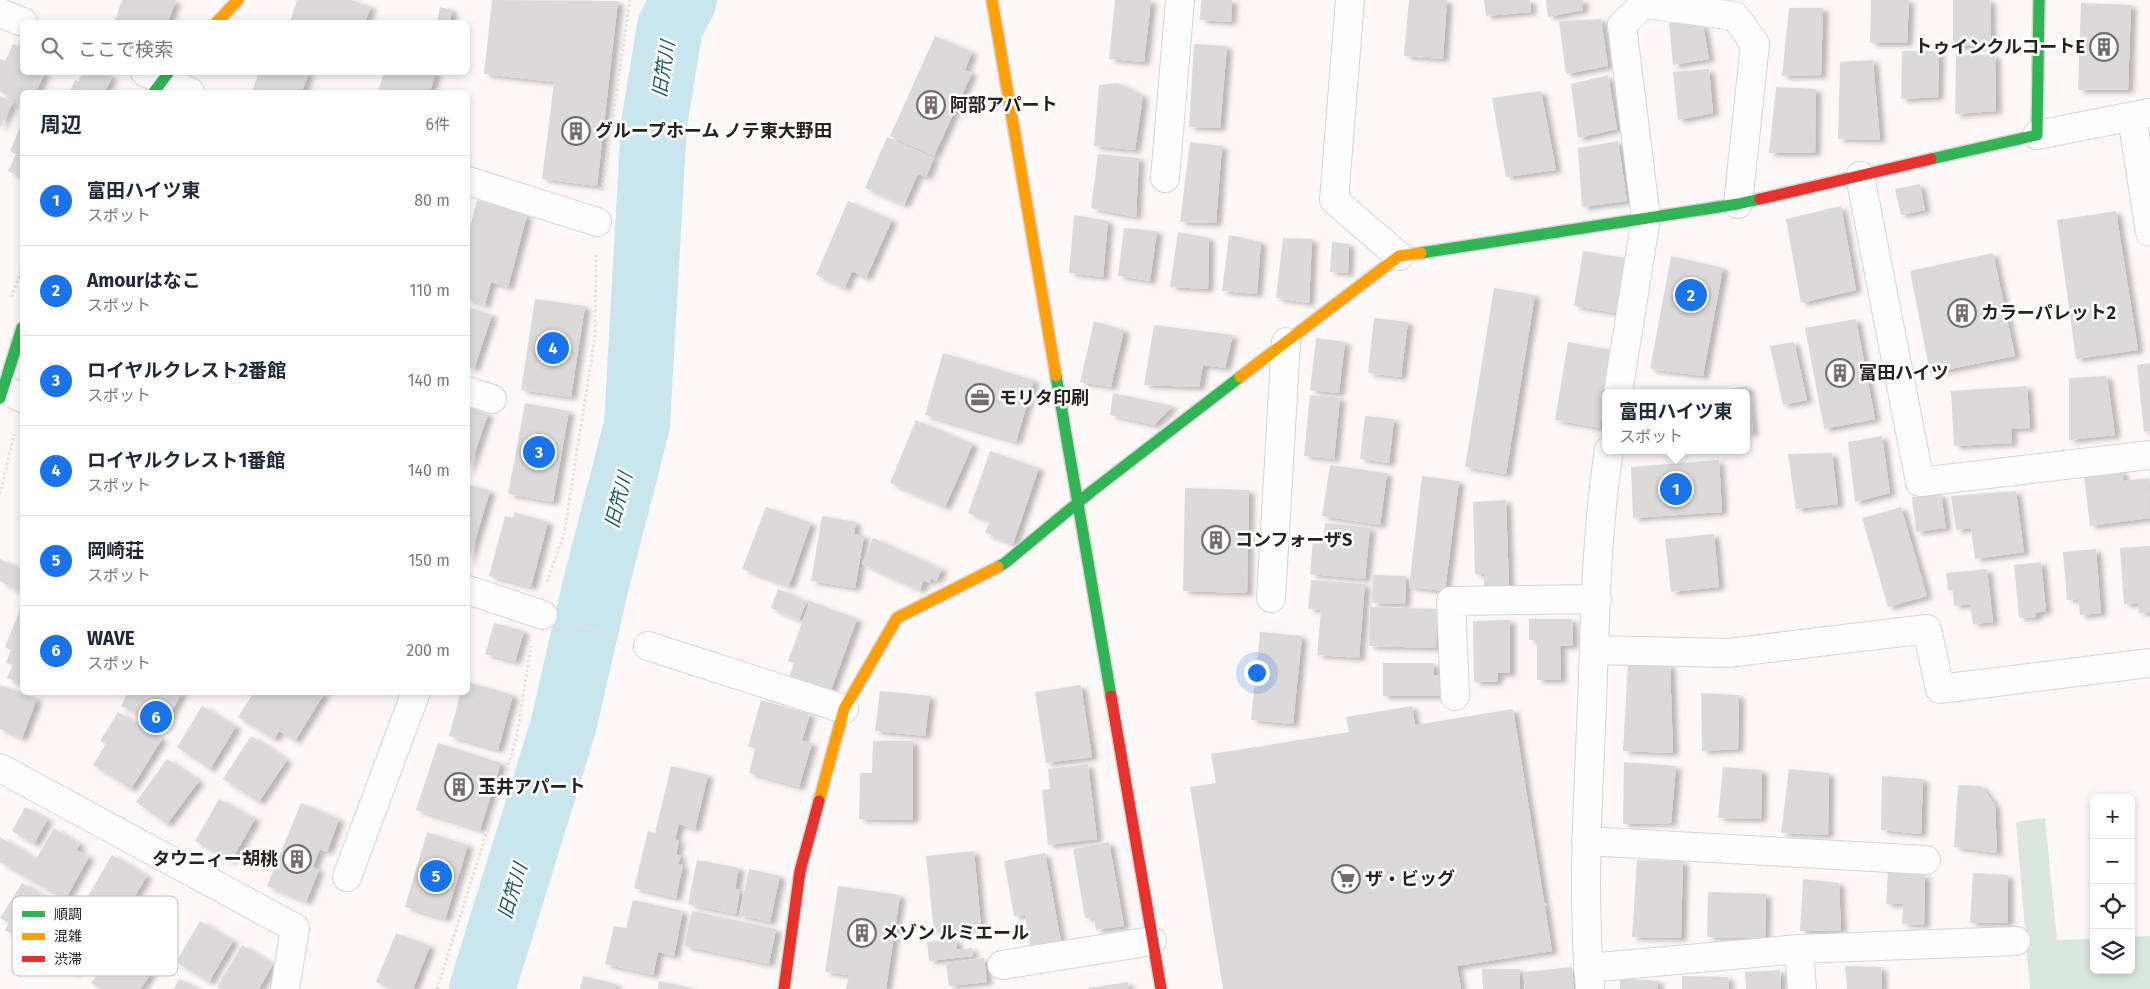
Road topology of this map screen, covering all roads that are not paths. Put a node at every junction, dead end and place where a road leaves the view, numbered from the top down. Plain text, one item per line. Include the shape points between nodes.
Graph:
1 (238, 0) edge
2 (992, 0) edge
3 (1180, 0) edge
4 (1350, 0) edge
5 (2039, 0) edge
6 (0, 13) edge
7 (218, 20) edge
8 (20, 21) edge
9 (158, 79) edge
10 (185, 90) edge
11 (2141, 115) edge
12 (2037, 135) junction
13 (1860, 176) junction
14 (1165, 178) dead end
15 (470, 182) edge
16 (1738, 204) junction
17 (1646, 218) junction
18 (597, 222) road end
19 (2150, 232) edge
20 (1399, 256) junction
21 (20, 336) edge
22 (1286, 342) junction
23 (1619, 389) edge
24 (6, 393) edge
25 (1608, 454) edge
26 (2150, 455) edge
27 (1076, 504) junction
28 (470, 591) edge
29 (1271, 598) dead end
30 (1597, 599) junction
31 (540, 614) road end
32 (648, 646) road end
33 (1594, 650) junction
34 (2150, 663) edge
35 (415, 695) edge
36 (1455, 696) dead end
37 (844, 710) junction
38 (0, 768) edge
39 (1586, 841) junction
40 (1926, 860) dead end
41 (347, 877) dead end
42 (2016, 940) dead end
43 (1152, 941) junction
44 (1799, 949) junction
45 (1002, 965) dead end
46 (1589, 979) edge
47 (285, 989) edge
48 (784, 989) edge
49 (1161, 989) edge
50 (1802, 989) edge

1 - 7 street
2 - 27 street
3 - 14 street
4 - 20 street via 1334,200
5 - 12 street
6 - 8 street
9 - 10 street
11 - 12 street
11 - 19 street
12 - 13 street
13 - 16 street
13 - 26 street via 1920,482
15 - 18 street
16 - 17 street
16 - 17 street via 1754,44 1735,16 1644,4 1622,25
17 - 20 street
17 - 23 street
20 - 22 street
21 - 24 street
22 - 27 street
22 - 29 street
25 - 30 street via 1603,490
27 - 37 street via 1005,563 897,618
27 - 43 street
28 - 31 street
30 - 33 street
30 - 36 street via 1451,601
32 - 37 street
33 - 34 street via 1728,653 1927,629 1940,689
33 - 39 street
35 - 41 street
37 - 48 street via 800,870
38 - 47 street via 294,928
39 - 40 street
39 - 46 street
42 - 44 street
43 - 45 street
43 - 49 street
44 - 46 street
44 - 50 street

